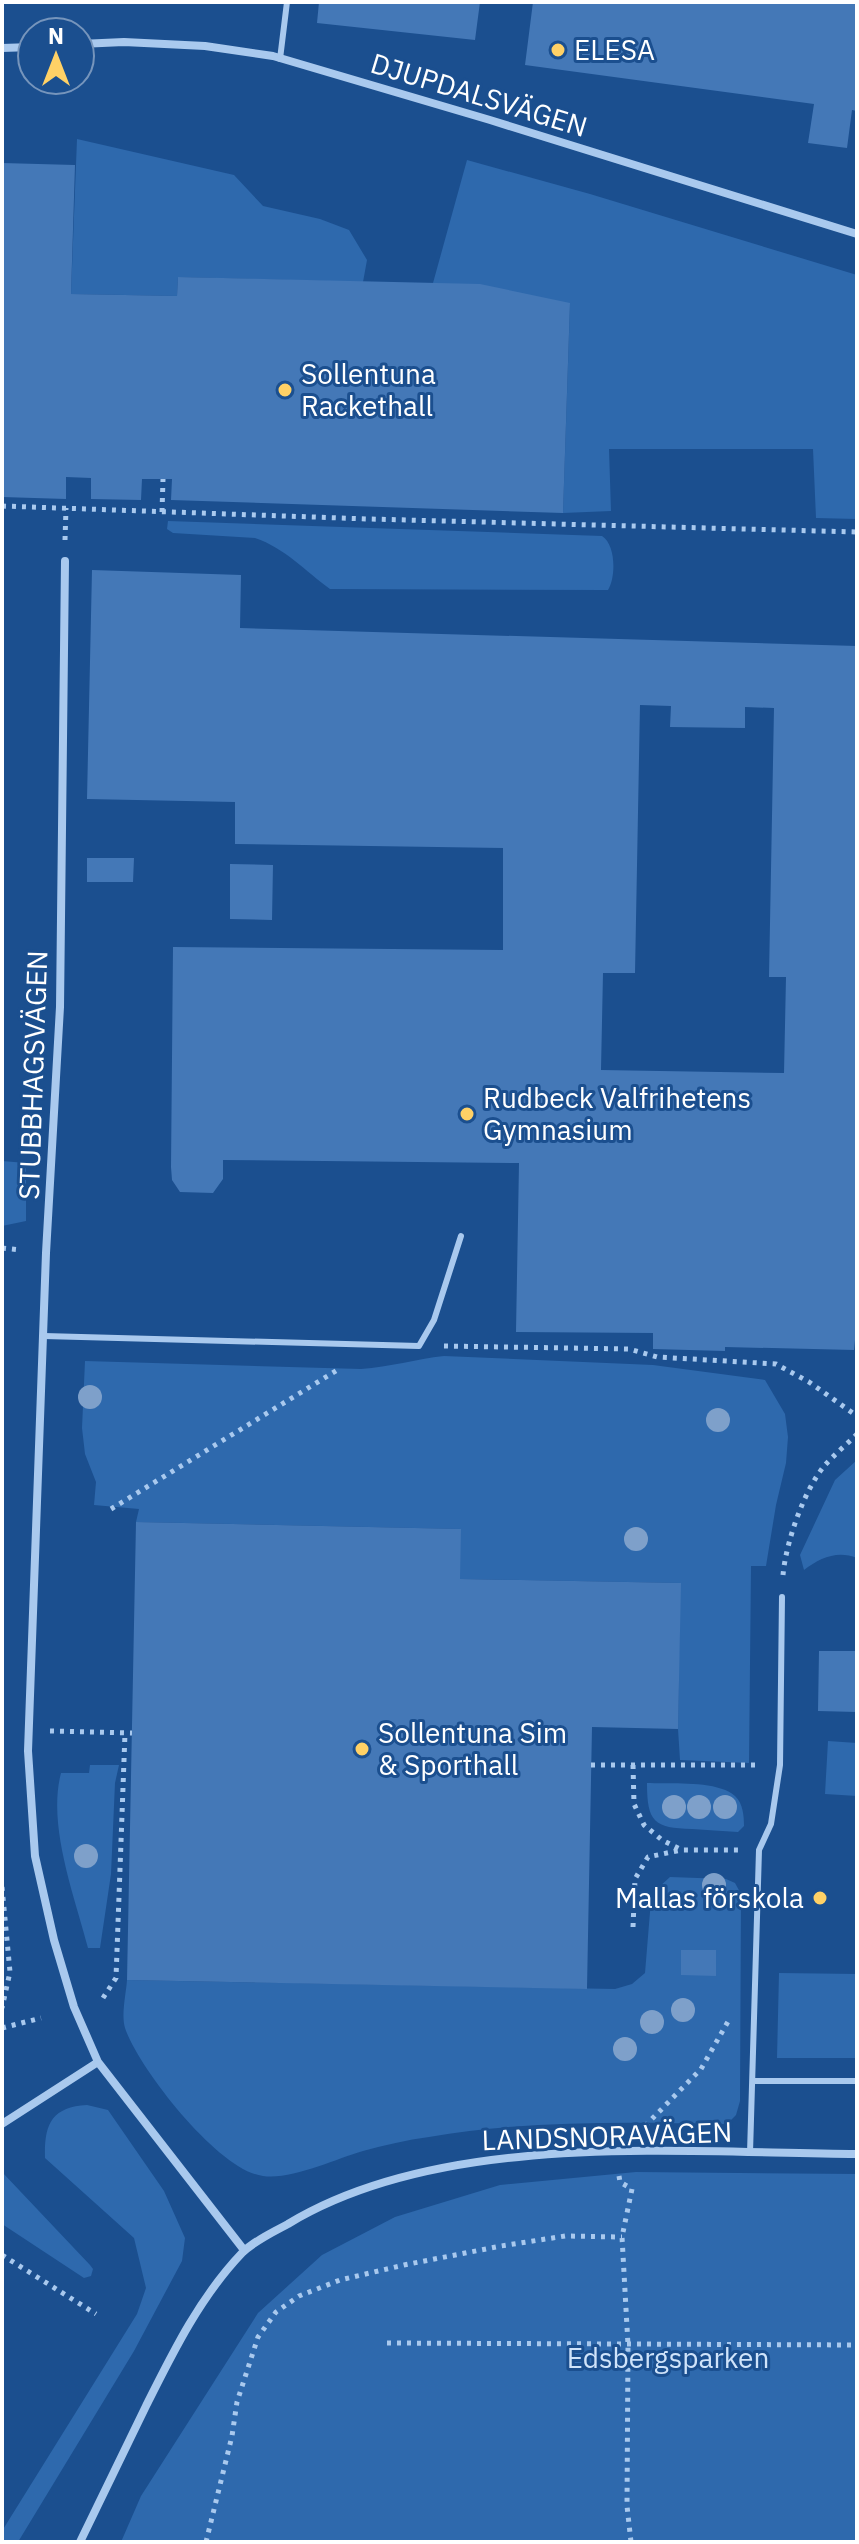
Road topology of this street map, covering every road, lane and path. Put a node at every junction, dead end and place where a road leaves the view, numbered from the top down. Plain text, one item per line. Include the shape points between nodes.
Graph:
1 (287, 2) edge
2 (96, 43) edge
3 (280, 59) junction
4 (857, 234) edge
5 (163, 479) dead end
6 (2, 506) edge
7 (162, 512) junction
8 (857, 532) edge
9 (65, 561) dead end
10 (461, 1236) dead end
11 (44, 1336) junction
12 (419, 1346) junction
13 (344, 1366) dead end
14 (857, 1416) edge
15 (857, 1434) edge
16 (111, 1509) dead end
17 (782, 1597) joint
18 (49, 1731) dead end
19 (591, 1765) dead end
20 (633, 1765) junction
21 (780, 1765) junction
22 (682, 1850) junction
23 (759, 1850) junction
24 (2, 1887) edge
25 (633, 1927) dead end
26 (757, 1970) junction
27 (103, 1998) dead end
28 (2, 2008) edge
29 (41, 2018) dead end
30 (2, 2028) edge
31 (98, 2062) junction
32 (753, 2081) junction
33 (857, 2081) edge
34 (2, 2124) edge
35 (642, 2130) dead end
36 (750, 2153) junction
37 (857, 2154) edge
38 (619, 2175) dead end
39 (622, 2237) junction
40 (244, 2250) junction
41 (2, 2255) edge
42 (96, 2314) dead end
43 (387, 2343) dead end
44 (628, 2345) junction
45 (857, 2345) edge
46 (80, 2542) edge
47 (206, 2542) edge
48 (631, 2542) edge

1 - 3 lane
2 - 3 street, DJUPDALSVÄGEN via 205,46
3 - 4 street, DJUPDALSVÄGEN
5 - 7 path
6 - 7 path
7 - 8 path
9 - 11 street, STUBBHAGSVÄGEN via 60,1007
10 - 12 lane via 434,1320
11 - 12 lane
11 - 31 street, STUBBHAGSVÄGEN via 28,1751 34,1841 54,1940
12 - 14 path via 629,1349 657,1357 776,1364
13 - 16 path
15 - 17 path via 824,1466 797,1517 785,1558
17 - 21 lane, LANDSNORAVÄGEN
18 - 27 path via 128,1733 116,1978
19 - 20 path
20 - 21 path
20 - 22 path via 634,1804 644,1825
21 - 23 lane, LANDSNORAVÄGEN via 771,1824
22 - 23 path
22 - 25 path via 648,1857 635,1879
23 - 26 lane, LANDSNORAVÄGEN
24 - 28 path via 10,1972
26 - 32 lane, LANDSNORAVÄGEN
26 - 35 path via 701,2069
29 - 30 path
31 - 34 street
31 - 40 street, STUBBHAGSVÄGEN
32 - 33 lane
32 - 36 lane, LANDSNORAVÄGEN
36 - 37 street, LANDSNORAVÄGEN
36 - 40 street, LANDSNORAVÄGEN via 619,2152 474,2161 369,2185 309,2211
38 - 39 path via 620,2182 632,2189
39 - 44 path
39 - 47 path via 565,2236 404,2265 340,2280 299,2296 276,2312 258,2337 237,2402
40 - 46 street, LANDSNORAVÄGEN via 212,2288 175,2348
41 - 42 path
43 - 44 path
44 - 45 path
44 - 48 path

